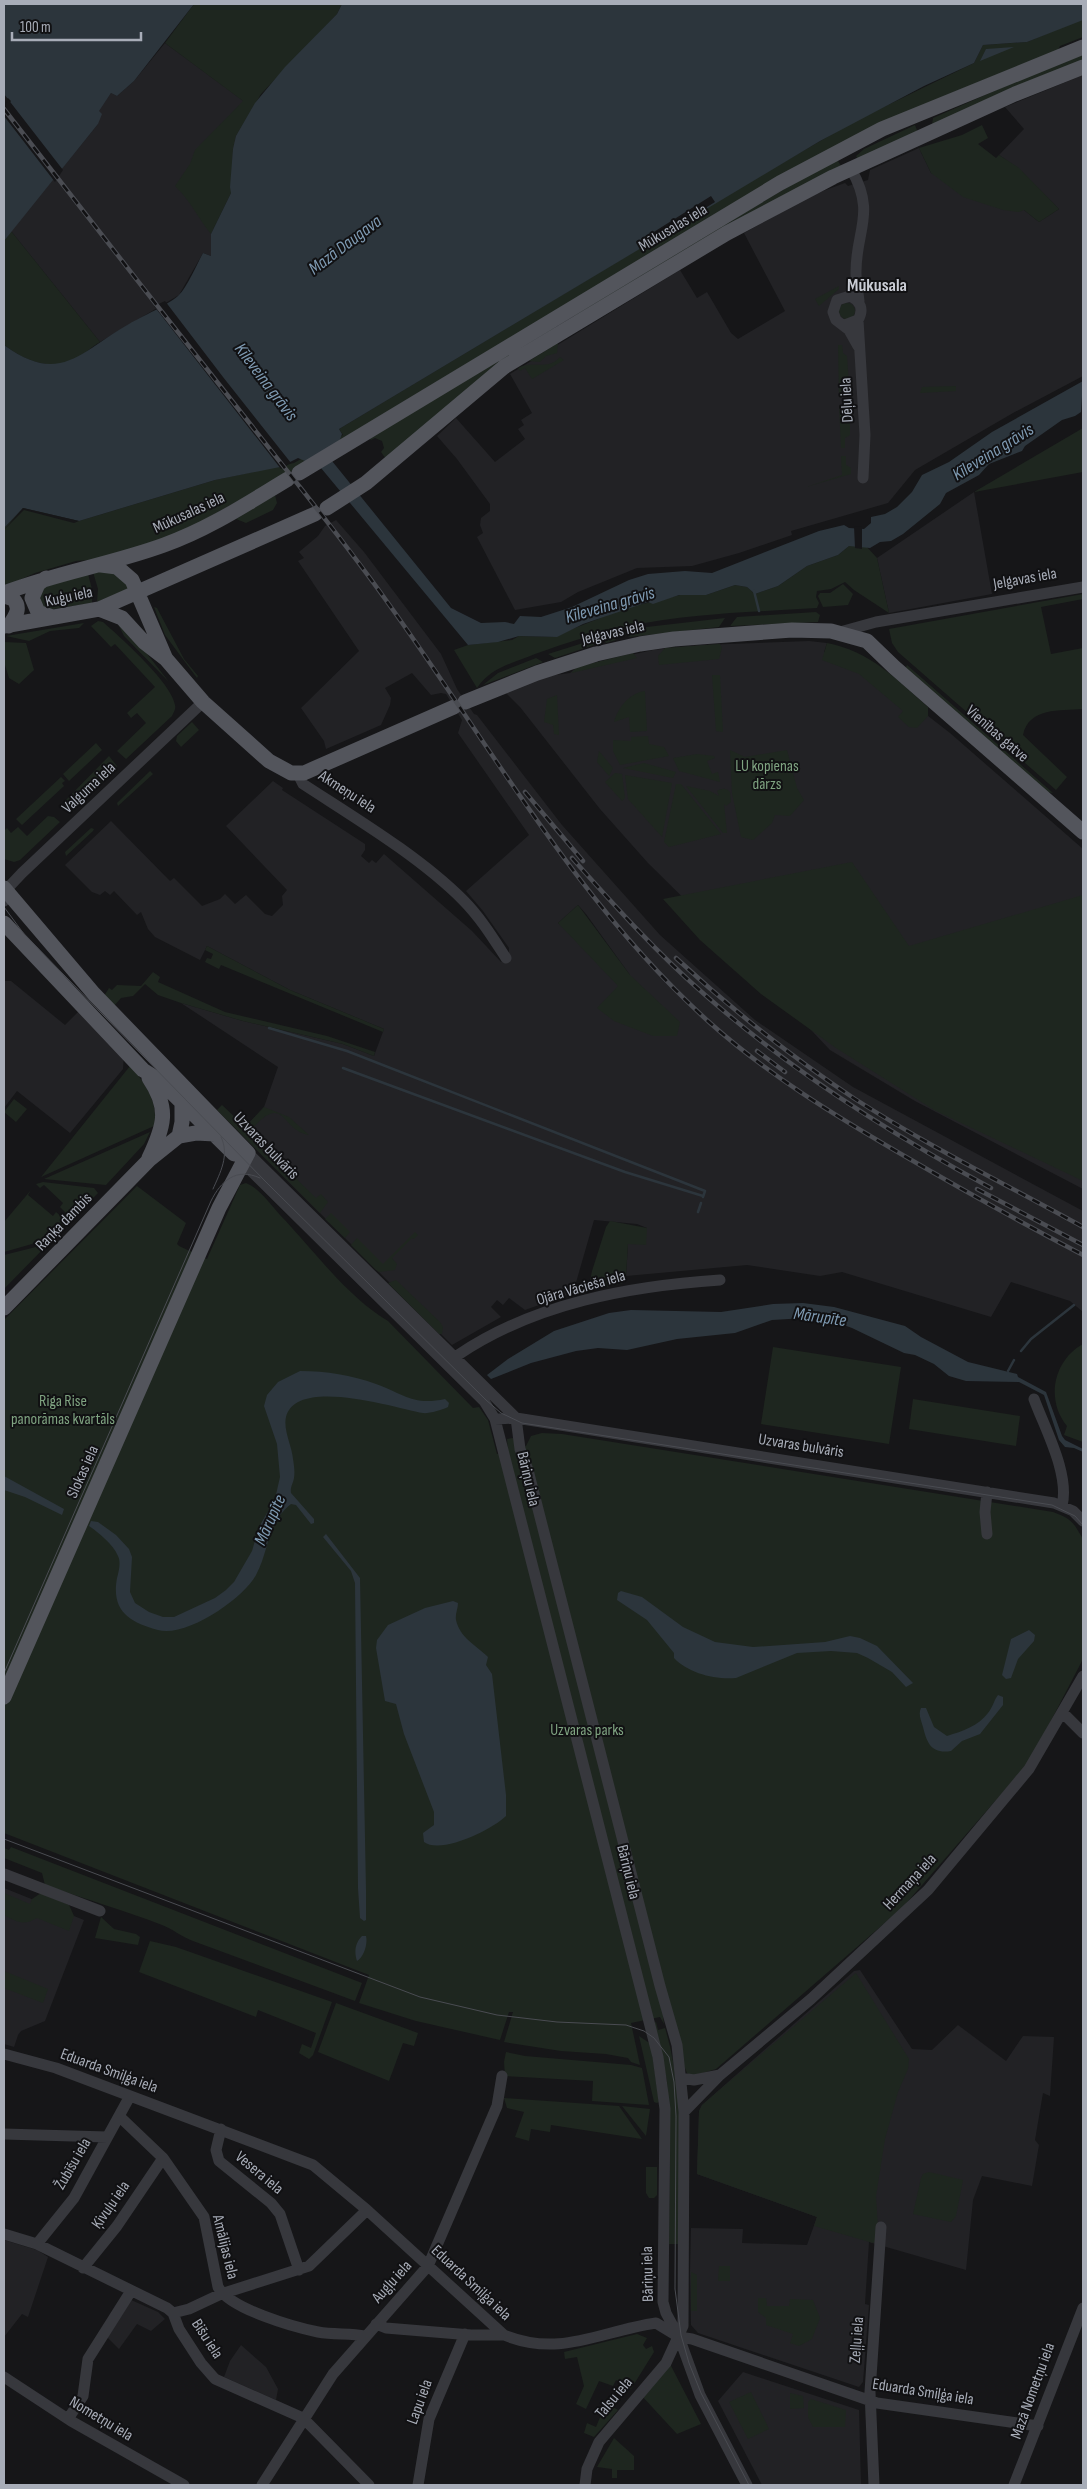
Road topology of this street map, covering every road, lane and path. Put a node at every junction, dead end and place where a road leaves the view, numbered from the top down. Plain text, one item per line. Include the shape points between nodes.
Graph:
1 (1083, 47) edge
2 (1083, 66) edge
3 (933, 108) junction
4 (909, 118) junction
5 (938, 130) junction
6 (919, 138) junction
7 (843, 149) junction
8 (851, 169) junction
9 (856, 273) junction
10 (845, 296) junction
11 (859, 301) junction
12 (858, 320) junction
13 (845, 325) junction
14 (860, 350) junction
15 (863, 478) dead end
16 (99, 564) junction
17 (48, 577) junction
18 (1083, 587) edge
19 (139, 593) junction
20 (4, 594) edge
21 (99, 609) junction
22 (53, 617) junction
23 (6, 626) edge
24 (865, 638) junction
25 (166, 659) junction
26 (203, 702) junction
27 (298, 774) junction
28 (1083, 832) edge
29 (5, 893) edge
30 (4, 923) edge
31 (506, 958) dead end
32 (143, 1070) junction
33 (179, 1083) junction
34 (183, 1103) junction
35 (215, 1134) junction
36 (179, 1136) junction
37 (245, 1158) junction
38 (148, 1160) junction
39 (720, 1280) dead end
40 (4, 1308) edge
41 (458, 1355) dead end
42 (1034, 1398) dead end
43 (516, 1418) junction
44 (495, 1419) junction
45 (987, 1492) junction
46 (1062, 1506) junction
47 (1081, 1518) edge
48 (987, 1534) dead end
49 (1083, 1676) edge
50 (4, 1697) edge
51 (1063, 1713) junction
52 (1083, 1732) edge
53 (4, 1874) edge
54 (100, 1911) dead end
55 (660, 1986) junction
56 (642, 1991) junction
57 (4, 2054) edge
58 (720, 2075) junction
59 (502, 2076) dead end
60 (681, 2078) junction
61 (130, 2096) junction
62 (684, 2112) junction
63 (119, 2116) junction
64 (221, 2129) junction
65 (4, 2134) edge
66 (107, 2137) junction
67 (163, 2158) junction
68 (367, 2210) junction
69 (881, 2227) dead end
70 (4, 2234) edge
71 (37, 2244) junction
72 (428, 2266) junction
73 (83, 2268) junction
74 (299, 2270) junction
75 (130, 2291) junction
76 (221, 2294) junction
77 (173, 2313) junction
78 (1082, 2313) edge
79 (376, 2324) junction
80 (465, 2334) junction
81 (504, 2335) junction
82 (364, 2336) junction
83 (679, 2337) junction
84 (4, 2377) edge
85 (871, 2401) junction
86 (303, 2418) junction
87 (68, 2420) junction
88 (1038, 2426) junction
89 (184, 2485) edge
90 (262, 2485) edge
91 (369, 2485) edge
92 (418, 2485) edge
93 (585, 2485) edge
94 (748, 2485) edge
95 (874, 2485) edge
96 (1014, 2485) edge

1 - 3 main road, Mūkusalas iela
2 - 5 main road, Mūkusalas iela
3 - 4 main road, Mūkusalas iela
3 - 5 main road via 925,122
4 - 6 main road via 921,125
4 - 7 main road, Mūkusalas iela
5 - 6 main road, Mūkusalas iela
6 - 8 main road, Mūkusalas iela
7 - 8 main road
7 - 16 main road, Mūkusalas iela via 780,183 226,516 179,539
8 - 9 street via 858,181 864,207
8 - 19 main road, Mūkusalas iela via 749,220 519,357 359,489 341,500
9 - 10 street
9 - 11 street
10 - 11 street
10 - 13 street via 837,300 833,312 836,320
11 - 12 street via 862,311
12 - 13 street
12 - 14 street, Dēļu iela
13 - 14 street
14 - 15 street, Dēļu iela via 865,435
16 - 17 main road, Kuģu iela
16 - 19 main road, Akmeņu iela via 117,567
17 - 20 main road, Kuģu iela
17 - 22 main road via 38,584 32,598 38,612
18 - 24 street, Jelgavas iela via 884,622
19 - 21 main road, Kuģu iela
19 - 25 main road, Akmeņu iela
20 - 23 main road via 13,599 18,608
21 - 22 main road, Kuģu iela
21 - 25 main road, Akmeņu iela via 122,618 144,642
22 - 23 main road, Kuģu iela
24 - 27 main road, Jelgavas iela via 776,633 640,644 561,664
24 - 28 main road, Vienības gatve via 888,662
25 - 26 main road, Akmeņu iela
26 - 27 main road, Akmeņu iela via 269,761 284,771
26 - 29 street, Valguma iela
27 - 31 street, Akmeņu iela via 303,784 366,825 463,900
29 - 33 main road, Uzvaras bulvāris via 94,994
30 - 32 main road, Uzvaras bulvāris
32 - 34 main road, Uzvaras bulvāris
32 - 38 main road, Raņķa dambis via 157,1090 164,1114 157,1142
33 - 34 main road
33 - 37 main road, Uzvaras bulvāris
34 - 35 main road, Uzvaras bulvāris
34 - 36 main road
35 - 36 main road
35 - 37 main road, Uzvaras bulvāris
36 - 38 main road, Raņķa dambis
37 - 43 street, Uzvaras bulvāris
37 - 44 street, Uzvaras bulvāris via 484,1402
37 - 50 main road, Slokas iela via 216,1216
38 - 40 main road, Raņķa dambis
39 - 41 street, Ojāra Vācieša iela via 666,1284 576,1302 522,1322
42 - 46 street via 1062,1475
43 - 44 street, Uzvaras bulvāris
43 - 45 street, Uzvaras bulvāris
43 - 55 street, Bāriņu iela via 520,1449
44 - 56 street, Bāriņu iela
45 - 46 street, Uzvaras bulvāris
45 - 48 street
46 - 47 street, Uzvaras bulvāris
49 - 51 street, Hermaņa iela
51 - 52 street
51 - 58 street, Hermaņa iela via 1041,1753 1017,1786 928,1890 811,1999
53 - 54 street
55 - 56 street
55 - 60 street, Bāriņu iela via 677,2044
56 - 83 street, Bāriņu iela via 658,2057 665,2109 664,2302
57 - 61 street, Eduarda Smiļģa iela via 56,2068
58 - 60 street, Hermaņa iela via 694,2080
58 - 62 street, Hermaņa iela
59 - 72 street, Augļu iela via 497,2106
60 - 62 street, Bāriņu iela
61 - 63 street, Žubīšu iela
61 - 64 street, Eduarda Smiļģa iela
62 - 83 street, Bāriņu iela via 683,2326
63 - 66 street, Žubīšu iela
63 - 67 street, Amālijas iela
64 - 68 street, Eduarda Smiļģa iela via 313,2165
64 - 74 street, Vesera iela via 216,2150 219,2161 280,2214
65 - 66 street
66 - 71 street, Žubīšu iela via 74,2198
67 - 73 street, Ķivuļu iela via 117,2226
67 - 76 street, Amālijas iela via 204,2217
68 - 72 street, Eduarda Smiļģa iela
68 - 74 street via 316,2262
69 - 85 street, Zeļļu iela
70 - 71 street, Bišu iela
71 - 73 street, Bišu iela
72 - 79 street, Augļu iela
72 - 81 street, Eduarda Smiļģa iela
73 - 75 street, Bišu iela
74 - 76 street
75 - 77 street, Bišu iela
75 - 87 street via 88,2359 83,2396
76 - 77 street
76 - 82 street, Amālijas iela via 289,2324 318,2332
77 - 86 street, Bišu iela via 179,2329 201,2363 216,2379
78 - 88 street, Mazā Nometņu iela
79 - 80 street via 386,2328
79 - 82 street, Augļu iela
80 - 81 street
80 - 92 street, Lapu iela via 429,2419
81 - 83 street, Eduarda Smiļģa iela via 522,2342 557,2346 656,2323
82 - 86 street, Augļu iela
83 - 85 street, Eduarda Smiļģa iela
83 - 93 street, Talsu iela via 666,2363 599,2442 587,2469
83 - 94 street, Bāriņu iela via 700,2394
84 - 87 street, Nometņu iela
85 - 88 street, Eduarda Smiļģa iela
85 - 95 street, Zeļļu iela
86 - 90 street, Augļu iela
86 - 91 street, Bišu iela
87 - 89 street, Nometņu iela
88 - 96 street, Mazā Nometņu iela

